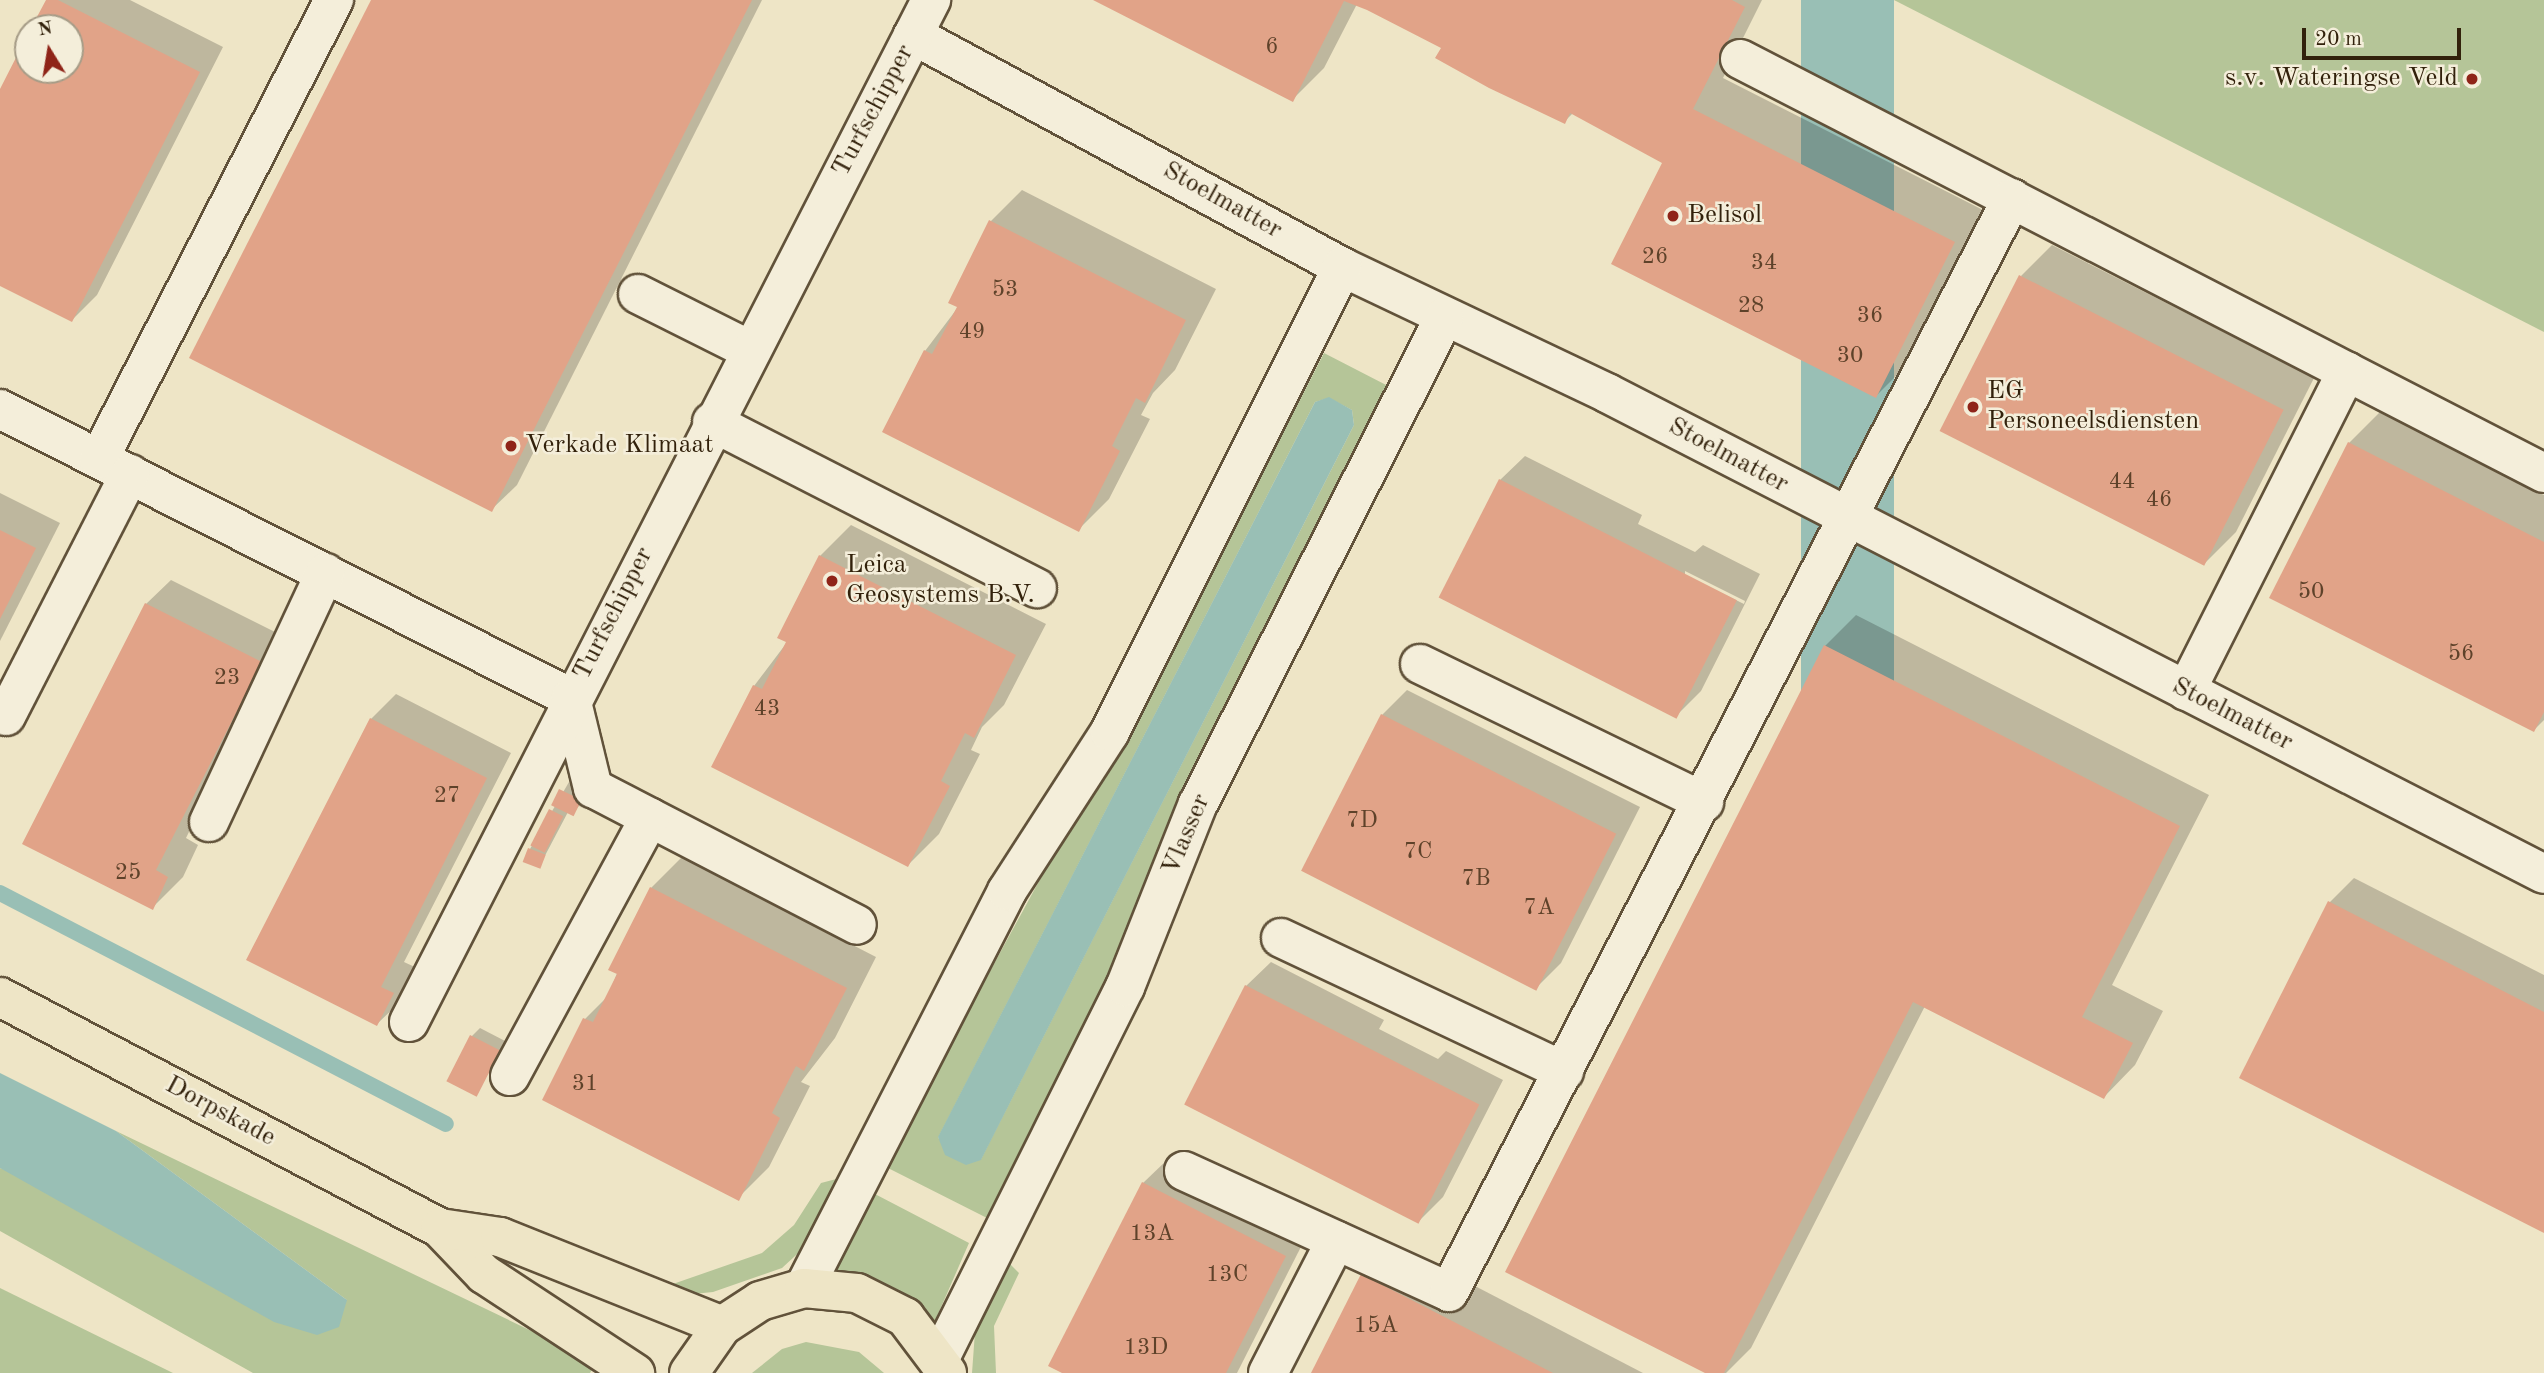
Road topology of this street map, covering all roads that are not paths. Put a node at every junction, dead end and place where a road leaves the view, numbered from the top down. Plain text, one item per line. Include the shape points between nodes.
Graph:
1 (334, 0) edge
2 (930, 0) edge
3 (913, 35) junction
4 (1740, 59) dead end
5 (2012, 198) junction
6 (1342, 267) junction
7 (638, 294) dead end
8 (1444, 318) junction
9 (750, 350) junction
10 (2347, 371) junction
11 (0, 409) edge
12 (712, 422) junction
13 (114, 466) junction
14 (2544, 473) edge
15 (1850, 521) junction
16 (325, 573) junction
17 (1037, 588) dead end
18 (1420, 664) dead end
19 (2186, 691) junction
20 (571, 698) junction
21 (6, 716) dead end
22 (1704, 802) junction
23 (650, 817) junction
24 (209, 822) dead end
25 (2544, 874) edge
26 (857, 925) dead end
27 (1282, 938) dead end
28 (0, 997) edge
29 (409, 1022) dead end
30 (1564, 1071) junction
31 (510, 1076) dead end
32 (1184, 1171) dead end
33 (440, 1228) junction
34 (1336, 1240) junction
35 (804, 1289) junction
36 (722, 1326) junction
37 (943, 1366) edge
38 (635, 1373) edge
39 (689, 1373) edge
40 (1268, 1373) edge

1 - 13 street
2 - 3 street, Turfschipper
3 - 6 street, Stoelmatter
3 - 9 street, Turfschipper
4 - 5 street
5 - 10 street
5 - 15 street
6 - 8 street, Stoelmatter
6 - 35 street via 1110,732 1007,891
7 - 9 street
8 - 15 street, Stoelmatter via 1608,393
8 - 37 street, Vlasser via 1198,804 1125,987
9 - 12 street, Turfschipper
10 - 14 street
10 - 19 street
11 - 13 street, Turfschipper
12 - 17 street
12 - 20 street, Turfschipper
13 - 16 street, Turfschipper
13 - 21 street
15 - 19 street, Stoelmatter
15 - 22 street
16 - 20 street, Turfschipper
16 - 24 street
18 - 22 street
19 - 25 street, Stoelmatter
20 - 23 street via 593,788
20 - 29 street
22 - 30 street
23 - 26 street
23 - 31 street
27 - 30 street
28 - 33 main road, Dorpskade
30 - 34 street via 1449,1292
32 - 34 street
33 - 36 main road, Dorpskade via 500,1237
33 - 38 main road, Dorpskade via 484,1274
34 - 40 street
35 - 36 main road via 760,1301
35 - 37 main road via 857,1293 905,1317
36 - 39 main road

